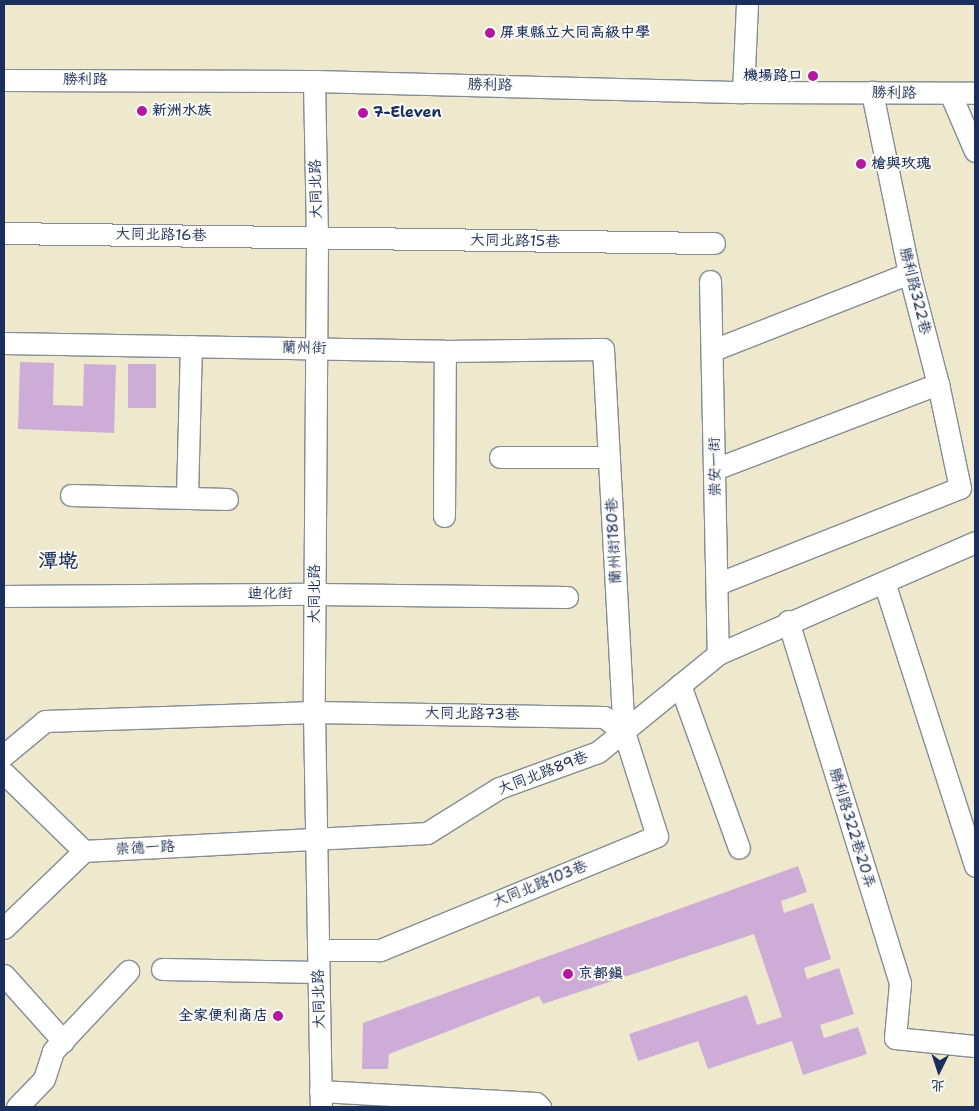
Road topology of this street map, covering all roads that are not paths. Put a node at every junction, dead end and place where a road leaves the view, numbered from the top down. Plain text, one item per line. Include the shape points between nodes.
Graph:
1 (747, 4) edge
2 (4, 80) edge
3 (314, 81) junction
4 (742, 92) junction
5 (872, 92) junction
6 (950, 93) junction
7 (975, 93) edge
8 (975, 151) edge
9 (4, 233) edge
10 (317, 238) junction
11 (714, 243) dead end
12 (909, 273) junction
13 (710, 281) dead end
14 (4, 343) edge
15 (192, 346) junction
16 (314, 348) junction
17 (603, 349) joint
18 (713, 350) junction
19 (446, 351) junction
20 (938, 384) junction
21 (609, 457) junction
22 (500, 458) dead end
23 (715, 469) junction
24 (71, 495) dead end
25 (187, 497) junction
26 (227, 500) dead end
27 (444, 516) dead end
28 (975, 542) edge
29 (884, 582) junction
30 (717, 584) junction
31 (316, 594) junction
32 (4, 596) edge
33 (567, 597) dead end
34 (788, 621) junction
35 (718, 654) junction
36 (680, 685) junction
37 (314, 712) junction
38 (624, 732) junction
39 (4, 755) edge
40 (4, 773) edge
41 (318, 840) junction
42 (739, 848) dead end
43 (84, 851) junction
44 (975, 866) edge
45 (4, 928) edge
46 (318, 950) junction
47 (162, 968) dead end
48 (128, 971) dead end
49 (318, 972) junction
50 (4, 975) edge
51 (62, 1041) junction
52 (975, 1046) edge
53 (320, 1099) edge
54 (17, 1107) edge
55 (540, 1107) edge

1 - 4 street
2 - 3 street, 勝利路
3 - 4 street, 勝利路
3 - 10 street, 大同北路
4 - 5 street, 勝利路
5 - 6 street, 勝利路
5 - 12 street, 勝利路322巷
6 - 7 street, 勝利路
6 - 8 street
9 - 10 street, 大同北路16巷
10 - 11 street, 大同北路15巷
10 - 16 street, 大同北路
12 - 18 street
12 - 20 street, 勝利路322巷
13 - 18 street, 崇安一街
14 - 15 street, 蘭州街
15 - 16 street, 蘭州街
15 - 25 street
16 - 19 street, 蘭州街
16 - 31 street, 大同北路
17 - 19 street, 蘭州街
17 - 21 street, 蘭州街180巷
18 - 23 street, 崇安一街
19 - 27 street
20 - 23 street
20 - 30 street, 勝利路322巷 via 960,488
21 - 22 street
21 - 38 street, 蘭州街180巷
23 - 30 street, 崇安一街
24 - 25 street
25 - 26 street
28 - 29 street, 大同北路89巷
29 - 34 street, 大同北路89巷
29 - 44 street
30 - 35 street, 崇安一街
31 - 32 street, 迪化街
31 - 33 street, 迪化街
31 - 37 street, 大同北路
34 - 35 street, 大同北路89巷
34 - 52 street, 勝利路322巷20弄 via 900,983 895,1038
35 - 36 street, 大同北路89巷
36 - 38 street, 大同北路89巷
36 - 42 street
37 - 38 street, 大同北路73巷 via 604,717
37 - 39 street, 大同北路73巷 via 45,720
37 - 41 street, 大同北路
38 - 41 street, 大同北路89巷 via 598,752 499,788 427,834
38 - 46 street, 大同北路103巷 via 657,836 380,950
40 - 43 street
41 - 43 street, 崇德一路
41 - 46 street, 大同北路
43 - 45 street
46 - 49 street, 大同北路
47 - 49 street
48 - 51 street
49 - 53 street, 大同北路
50 - 51 street
51 - 54 street via 53,1050 44,1079
53 - 55 street via 536,1103

